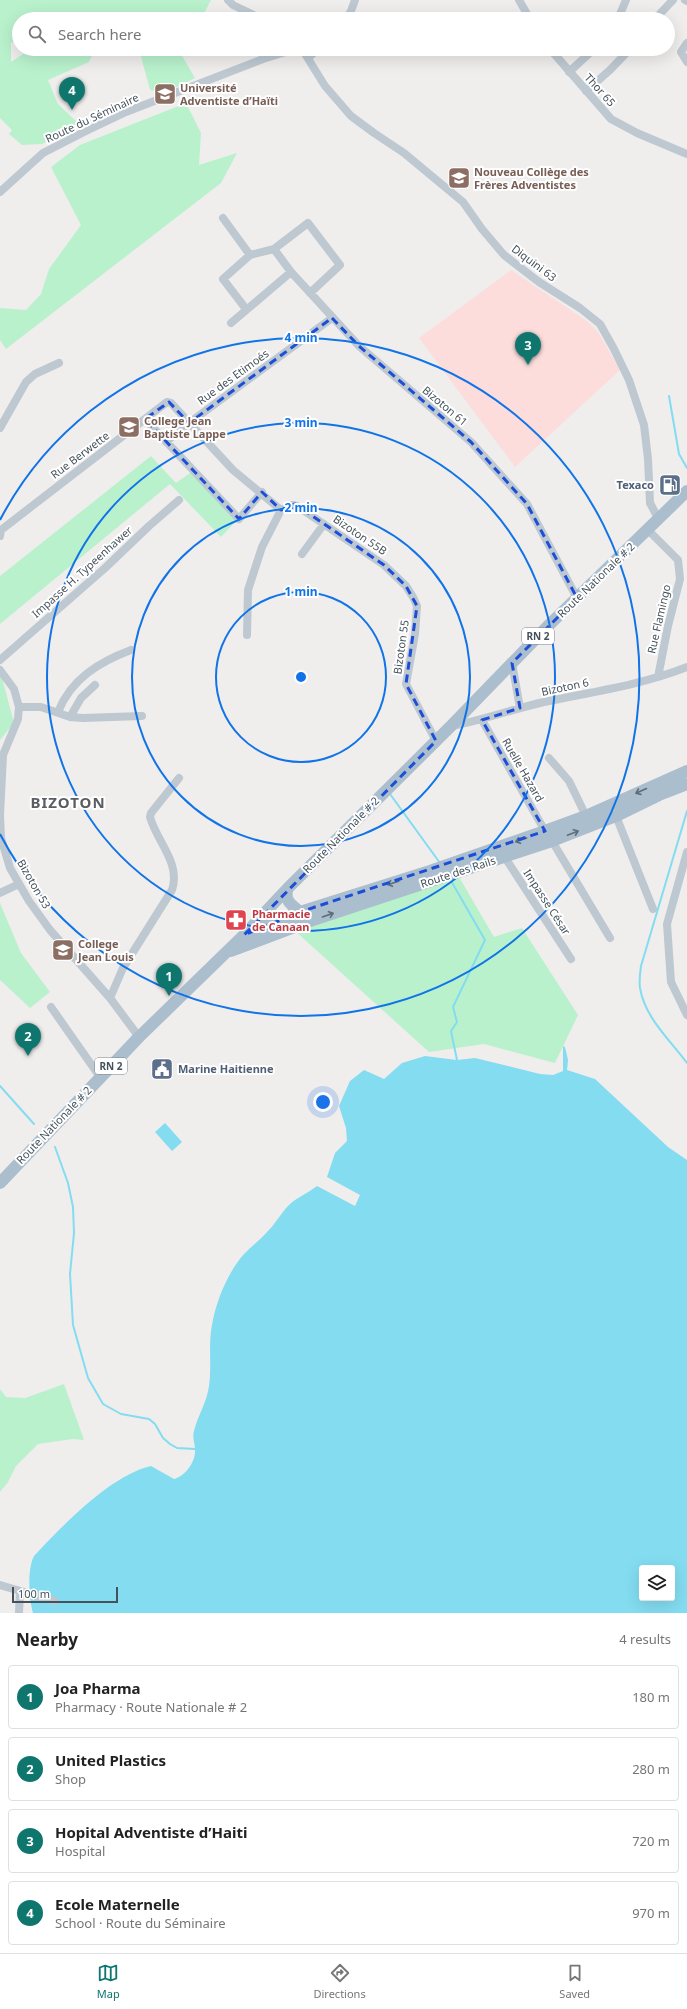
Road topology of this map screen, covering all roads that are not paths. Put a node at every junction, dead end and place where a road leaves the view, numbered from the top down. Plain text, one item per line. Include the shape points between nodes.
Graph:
1 (228, 0) edge
2 (355, 0) edge
3 (520, 0) edge
4 (626, 0) edge
5 (673, 0) edge
6 (248, 12) edge
7 (350, 12) edge
8 (526, 12) edge
9 (621, 12) edge
10 (662, 12) edge
11 (687, 43) edge
12 (273, 56) edge
13 (556, 56) edge
14 (586, 56) edge
15 (623, 56) edge
16 (308, 58) edge
17 (687, 62) edge
18 (569, 72) junction
19 (586, 91) junction
20 (687, 154) edge
21 (0, 192) edge
22 (223, 218) dead end
23 (274, 249) junction
24 (250, 256) junction
25 (291, 272) junction
26 (310, 293) junction
27 (246, 309) junction
28 (332, 318) junction
29 (231, 323) dead end
30 (59, 363) dead end
31 (145, 419) junction
32 (189, 423) junction
33 (0, 428) edge
34 (166, 442) junction
35 (262, 492) junction
36 (687, 492) edge
37 (179, 500) dead end
38 (281, 510) junction
39 (658, 518) junction
40 (324, 524) junction
41 (648, 530) junction
42 (0, 536) edge
43 (302, 554) dead end
44 (413, 597) joint
45 (577, 598) junction
46 (247, 635) dead end
47 (131, 650) dead end
48 (0, 660) edge
49 (512, 663) junction
50 (685, 668) edge
51 (0, 670) edge
52 (658, 677) junction
53 (95, 685) dead end
54 (19, 706) junction
55 (520, 708) junction
56 (58, 712) junction
57 (142, 716) dead end
58 (70, 717) junction
59 (482, 720) junction
60 (451, 726) junction
61 (436, 741) junction
62 (549, 758) dead end
63 (1, 759) edge
64 (179, 778) dead end
65 (683, 779) edge
66 (586, 816) junction
67 (616, 816) junction
68 (549, 836) junction
69 (1, 843) edge
70 (504, 856) junction
71 (687, 858) edge
72 (453, 868) junction
73 (433, 875) junction
74 (19, 884) junction
75 (288, 888) junction
76 (0, 893) edge
77 (653, 909) dead end
78 (300, 912) junction
79 (244, 935) junction
80 (610, 938) dead end
81 (226, 953) junction
82 (570, 959) dead end
83 (110, 998) junction
84 (51, 1007) dead end
85 (687, 1015) edge
86 (139, 1037) junction
87 (100, 1077) junction
88 (0, 1183) edge
89 (0, 1585) edge
90 (20, 1591) junction
91 (55, 1601) dead end
92 (19, 1613) edge

1 - 6 street
2 - 7 street
3 - 8 street
4 - 9 street
5 - 10 street
11 - 17 street via 680,52
12 - 21 street, Route du Séminaire via 132,110 86,131 43,153
13 - 18 street, Thor 65
14 - 18 street
15 - 19 street
16 - 39 street, Diquini 63 via 325,86 351,116 404,153 462,202 504,255 600,324 629,380 644,425 650,504
18 - 19 street, Thor 65
19 - 20 street, Thor 65 via 611,119
22 - 24 street
23 - 24 street
23 - 25 street, Bizoton 61
23 - 26 street via 306,224 310,224 340,266
24 - 27 street via 223,279
25 - 26 street, Bizoton 61
25 - 27 street
26 - 28 street, Bizoton 61
27 - 29 street
28 - 32 street, Rue des Etimoés
28 - 45 street, Bizoton 61 via 359,346 471,442 527,504
30 - 33 street via 35,374 26,382
31 - 32 street, Rue Berwette via 170,402
31 - 34 street
31 - 42 street, Rue Berwette via 1,530
32 - 34 street, Rue des Etimoés
32 - 35 street, Rue Berwette via 233,470
34 - 35 street via 239,518
35 - 38 street, Rue Berwette
36 - 39 main road, Route Nationale # 2 / RN 2
37 - 48 street, Impasse H. Typeenhawer
38 - 40 street, Bizoton 55B via 294,505
38 - 46 street via 262,547 248,590
39 - 41 main road, Route Nationale # 2 / RN 2
40 - 43 street
40 - 44 street, Bizoton 55B via 384,565 406,586
41 - 45 main road, Route Nationale # 2 / RN 2
41 - 52 street, Rue Flamingo via 678,560 680,579
44 - 61 street, Bizoton 55 via 417,606 415,634 406,684
45 - 49 main road, Route Nationale # 2 / RN 2
47 - 56 street via 112,656 89,670 62,701
49 - 55 street
49 - 60 main road, Route Nationale # 2 / RN 2
50 - 52 street, Bizoton 6
51 - 54 street via 14,689
52 - 55 street, Bizoton 6
53 - 58 street via 81,698
54 - 56 street
54 - 63 street, Bizoton 53 via 18,719
55 - 59 street, Bizoton 6
56 - 58 street
57 - 58 street
59 - 60 street, Bizoton 6
59 - 68 street, Ruelle Hazard
60 - 61 main road, Route Nationale # 2 / RN 2
61 - 75 main road, Route Nationale # 2 / RN 2
62 - 66 street via 569,781
63 - 69 street, Bizoton 53
64 - 83 street via 150,817 175,871 175,881 172,890 123,968
65 -> 66 main road, Route des Rails
65 - 67 main road, Route des Rails via 659,795
66 - 68 main road, Route des Rails
68 -> 67 main road, Route des Rails
67 - 77 street
68 - 70 main road, Route des Rails
68 -> 72 main road, Route des Rails
68 - 80 street, Ruelle Hazard
69 - 74 street, Bizoton 53
70 - 72 main road, Route des Rails
70 - 82 street, Impasse César
71 - 85 street via 667,924 671,982
72 - 73 main road, Route des Rails
73 -> 78 main road, Route des Rails
81 -> 73 main road, Route des Rails
74 - 76 street
74 - 83 street, Bizoton 53 via 50,930
75 - 78 main road via 286,898
75 - 79 main road, Route Nationale # 2 / RN 2
78 - 79 main road, Route des Rails
79 - 81 main road, Route Nationale # 2 / RN 2
81 - 86 main road, Route Nationale # 2 / RN 2
83 - 86 street, Bizoton 53
84 - 87 street
86 - 87 main road, Route Nationale # 2 / RN 2
87 - 88 main road, Route Nationale # 2 / RN 2
89 - 90 street
90 - 91 street
90 - 92 street

